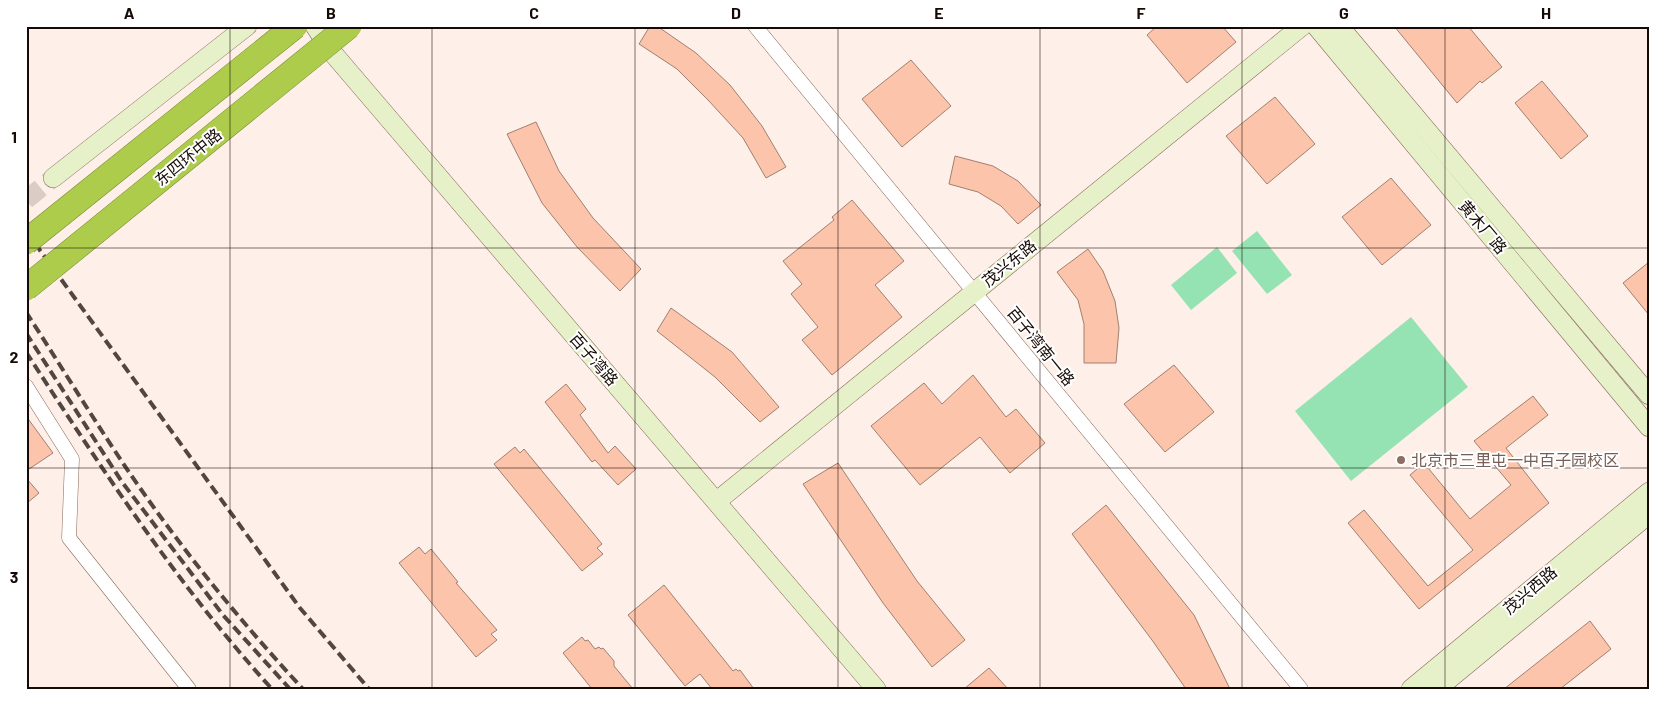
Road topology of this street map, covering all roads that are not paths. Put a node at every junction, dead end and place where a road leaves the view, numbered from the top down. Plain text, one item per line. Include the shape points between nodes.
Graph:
1 (247, 26) edge
2 (282, 26) edge
3 (295, 26) edge
4 (349, 26) edge
5 (362, 26) edge
6 (755, 26) edge
7 (1302, 26) edge
8 (1316, 26) edge
9 (1339, 26) edge
10 (326, 35) edge
11 (53, 178) tunnel mouth
12 (76, 204) dead end
13 (96, 229) dead end
14 (26, 242) edge
15 (26, 288) edge
16 (974, 292) junction
17 (26, 386) edge
18 (1649, 395) edge
19 (1649, 427) edge
20 (1649, 492) edge
21 (717, 501) junction
22 (1649, 514) edge
23 (189, 689) edge
24 (876, 689) edge
25 (1301, 689) edge
26 (1411, 689) edge
27 (1437, 689) edge

1 - 11 main road
2 - 12 main road
3 - 14 highway, bridge
4 - 15 highway, 东四环中路, bridge
5 - 10 main road, 东四环中路
6 - 16 street, 百子湾南一路
7 - 16 main road, 茂兴东路
8 - 19 main road, 黄木厂路
9 - 18 main road
10 - 13 main road, 东四环中路
10 - 21 main road, 百子湾路
16 - 21 main road, 茂兴东路
16 - 25 street, 百子湾南一路
17 - 23 street via 72,459 69,538
20 - 26 main road, 茂兴西路
21 - 24 main road, 百子湾路
22 - 27 main road, 茂兴西路

